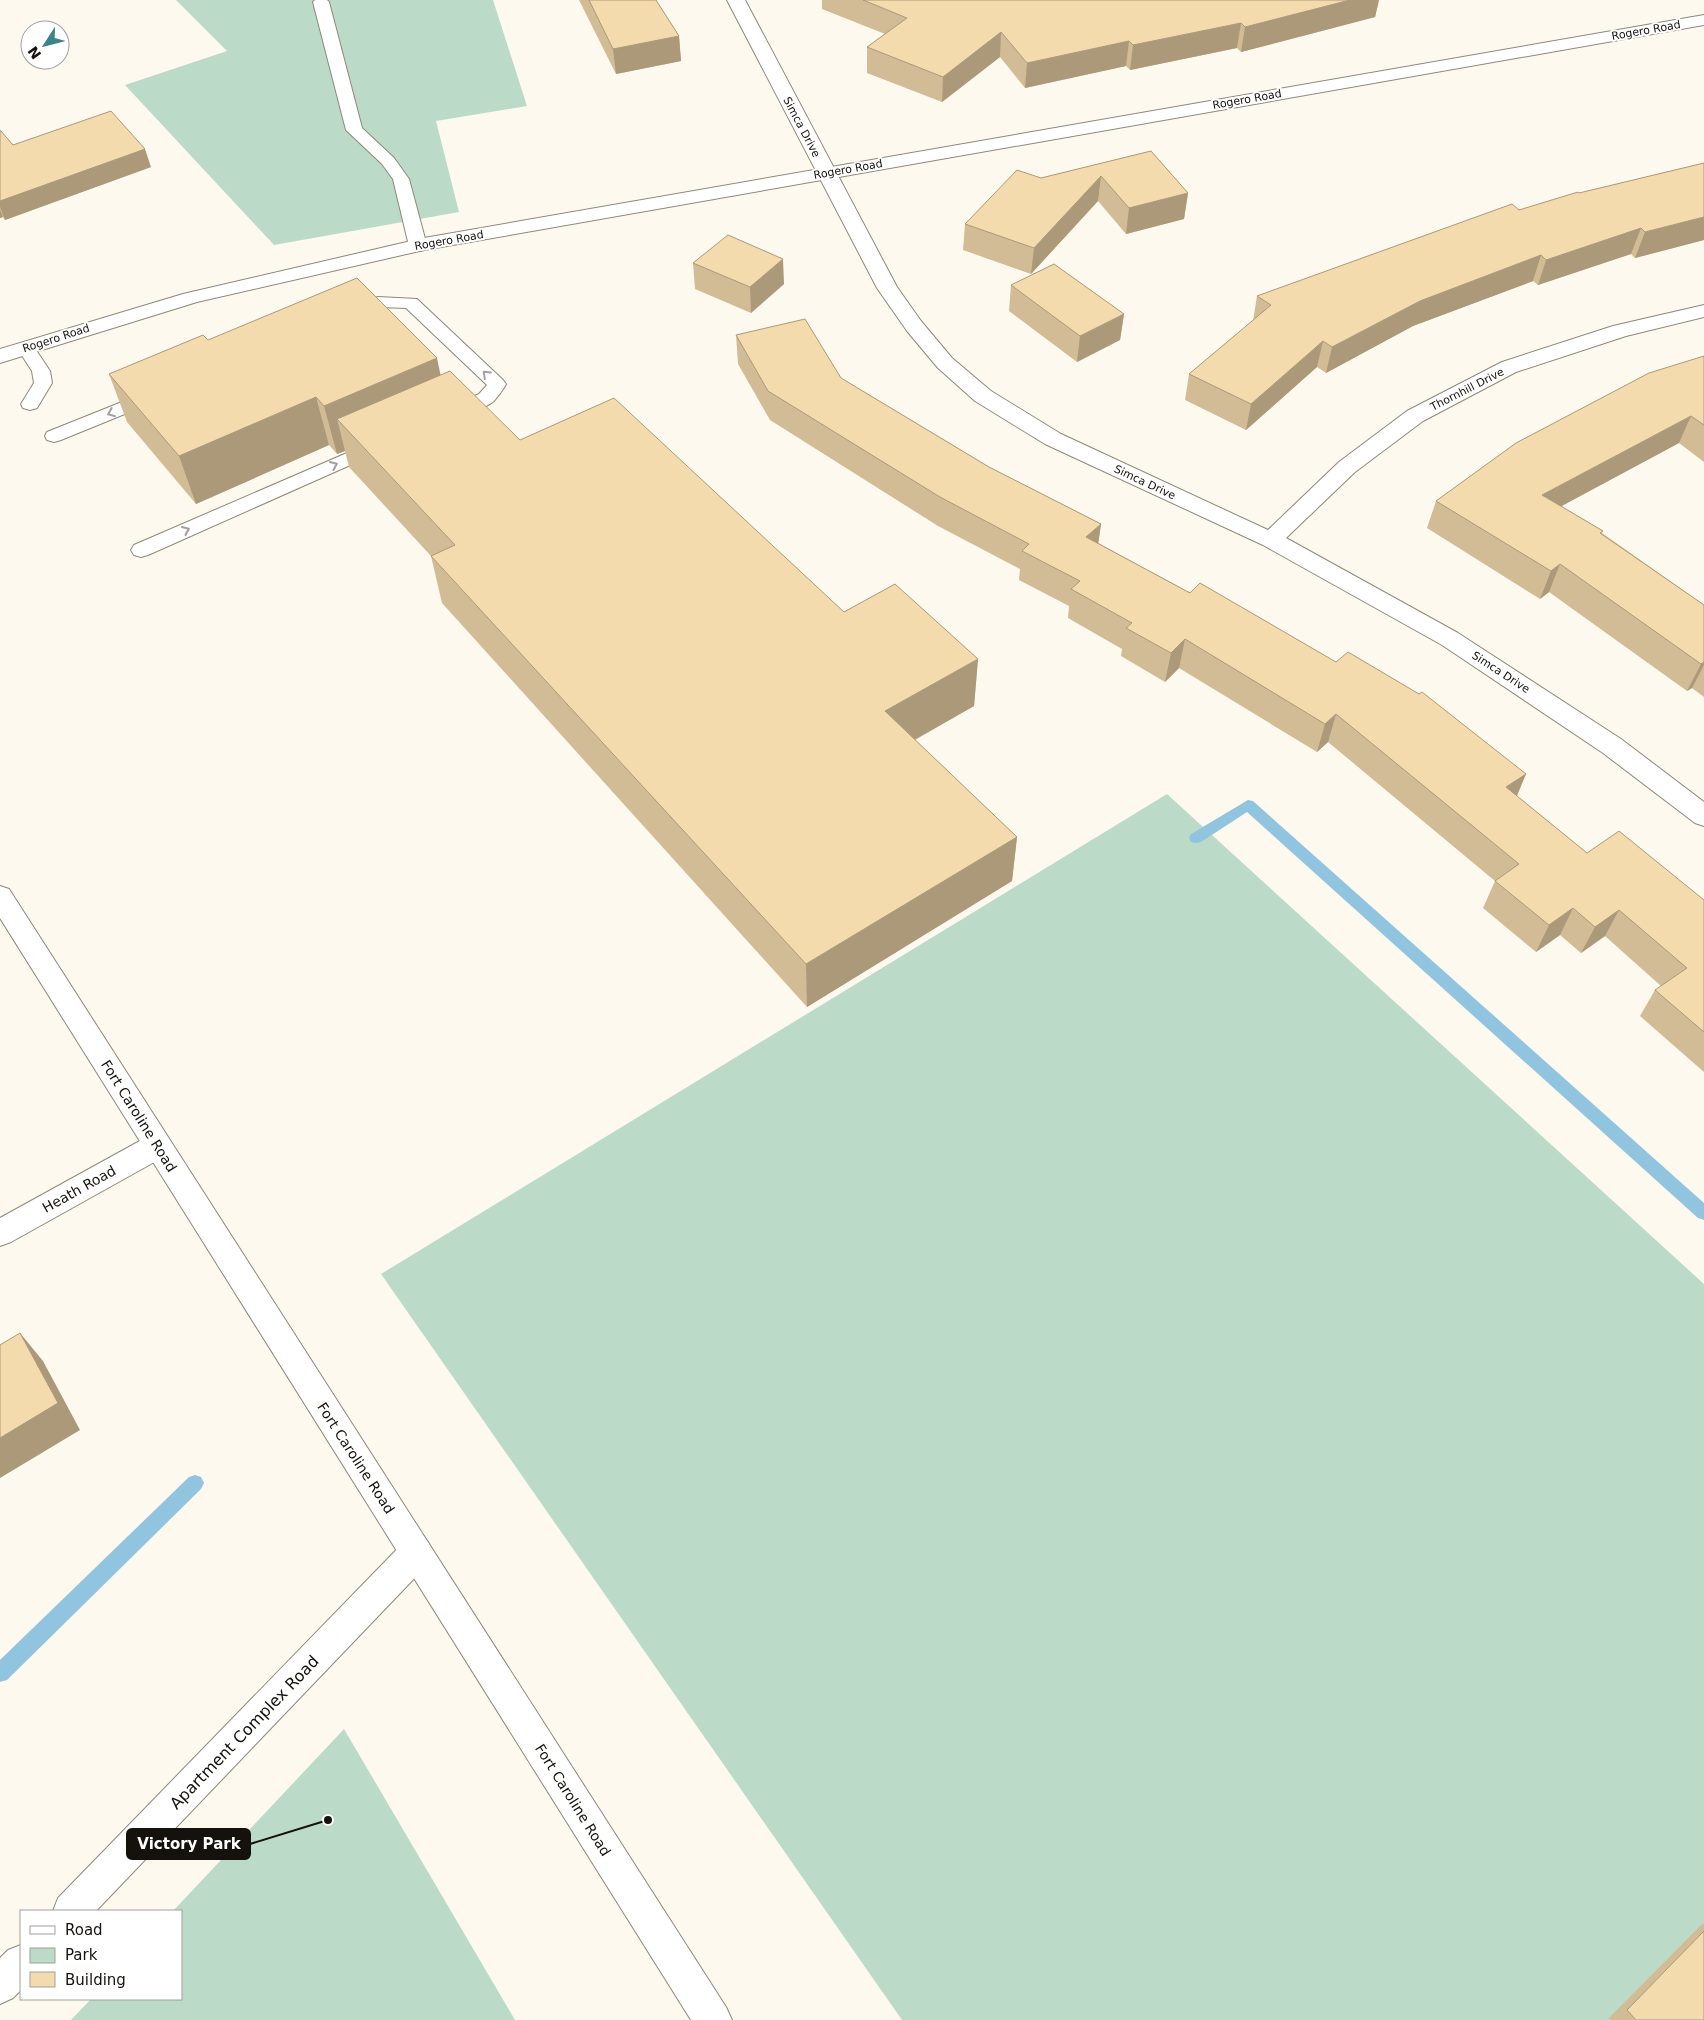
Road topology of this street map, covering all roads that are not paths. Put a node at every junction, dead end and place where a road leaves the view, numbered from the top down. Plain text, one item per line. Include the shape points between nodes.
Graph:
1 (736, 0) edge
2 (321, 2) dead end
3 (1704, 20) edge
4 (826, 173) junction
5 (418, 246) junction
6 (1704, 311) edge
7 (333, 321) edge
8 (26, 348) junction
9 (0, 356) edge
10 (171, 388) edge
11 (30, 404) dead end
12 (431, 422) edge
13 (54, 436) dead end
14 (395, 438) edge
15 (1271, 540) junction
16 (141, 550) dead end
17 (1704, 816) edge
18 (0, 896) edge
19 (157, 1146) junction
20 (0, 1233) edge
21 (416, 1553) junction
22 (72, 1910) edge
23 (20, 1964) edge
24 (0, 1985) edge
25 (713, 2020) edge

1 - 4 street, Simca Drive
2 - 5 lane via 354,130 388,161 402,179
3 - 4 street, Rogero Road
4 - 5 street, Rogero Road
4 - 15 street, Simca Drive via 887,288 945,363 983,396 1053,439
5 - 8 street, Rogero Road via 189,298
6 - 15 street, Thornhill Drive via 1620,331 1508,367 1415,416 1347,467
12 -> 7 lane via 486,398 497,384 411,303 378,302
8 - 9 street, Rogero Road
8 - 11 lane via 41,371 43,383
10 -> 13 lane
16 -> 14 lane
15 - 17 street, Simca Drive via 1450,638 1612,746
18 - 19 street, Fort Caroline Road
19 - 20 street, Heath Road
19 - 21 street, Fort Caroline Road
21 - 22 street, Apartment Complex Road
21 - 25 street, Fort Caroline Road
23 - 24 street

